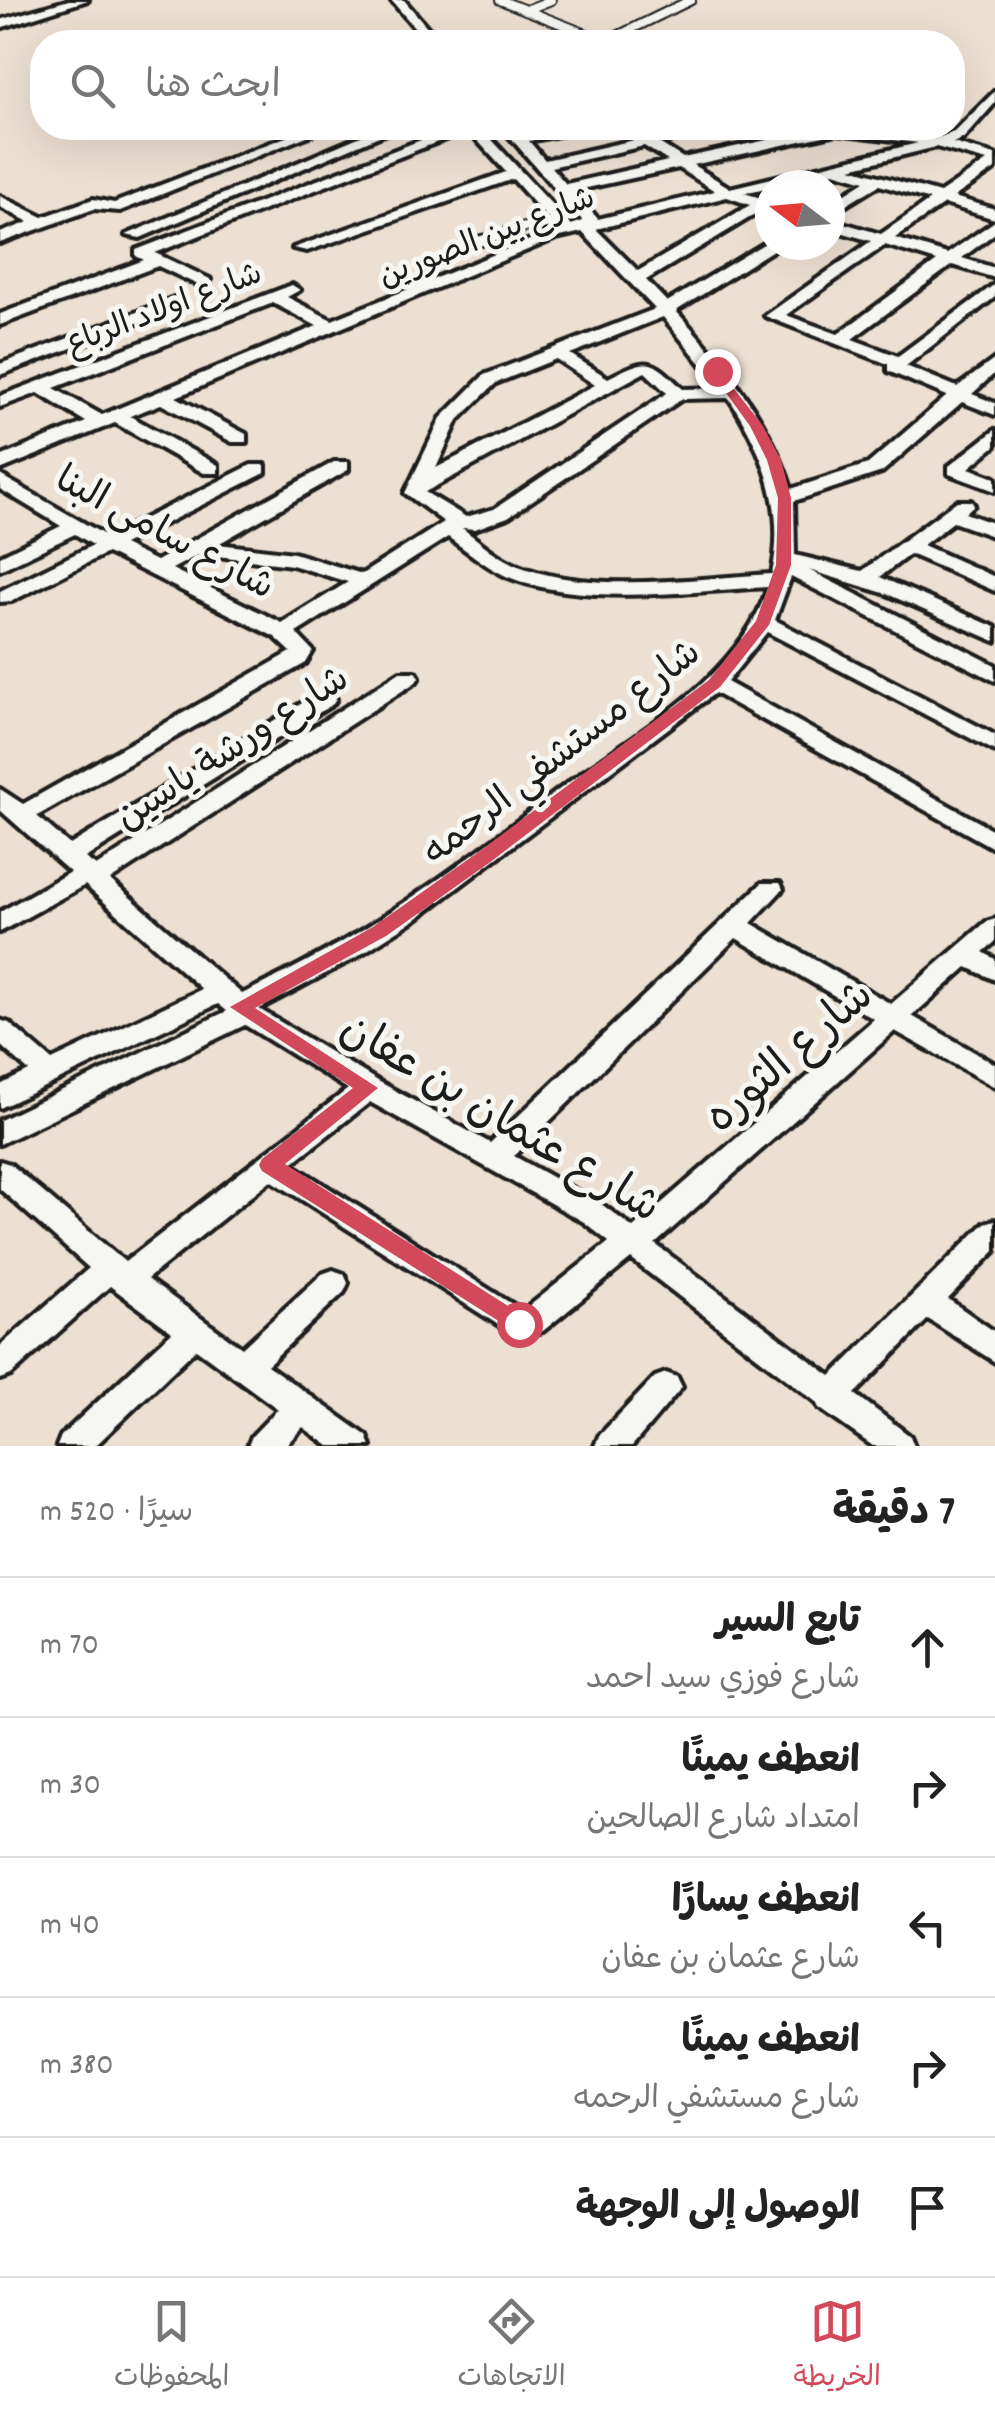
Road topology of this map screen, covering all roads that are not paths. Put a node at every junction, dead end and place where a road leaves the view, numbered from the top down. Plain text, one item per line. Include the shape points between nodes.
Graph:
1 (19, 0) edge
2 (82, 0) edge
3 (396, 0) edge
4 (500, 0) edge
5 (551, 0) edge
6 (691, 0) edge
7 (46, 10) junction
8 (526, 10) junction
9 (0, 24) edge
10 (419, 30) edge
11 (576, 30) edge
12 (630, 30) edge
13 (995, 95) edge
14 (965, 128) edge
15 (289, 140) edge
16 (356, 140) edge
17 (433, 140) edge
18 (485, 140) edge
19 (520, 140) edge
20 (652, 140) edge
21 (784, 140) edge
22 (919, 140) edge
23 (946, 140) edge
24 (647, 141) junction
25 (939, 143) junction
26 (995, 160) edge
27 (682, 163) junction
28 (541, 165) junction
29 (835, 168) junction
30 (514, 174) junction
31 (876, 180) junction
32 (563, 189) junction
33 (728, 193) junction
34 (941, 198) junction
35 (845, 200) edge
36 (0, 201) edge
37 (755, 202) edge
38 (755, 211) edge
39 (995, 214) edge
40 (42, 222) junction
41 (576, 225) junction
42 (995, 226) edge
43 (845, 229) edge
44 (134, 235) dead end
45 (0, 238) edge
46 (882, 240) junction
47 (477, 242) dead end
48 (301, 248) dead end
49 (755, 256) edge
50 (950, 259) junction
51 (158, 261) junction
52 (995, 273) edge
53 (636, 279) junction
54 (204, 282) dead end
55 (995, 289) edge
56 (292, 290) dead end
57 (0, 297) edge
58 (274, 297) junction
59 (174, 302) dead end
60 (26, 311) junction
61 (664, 311) junction
62 (0, 320) edge
63 (332, 327) junction
64 (839, 341) junction
65 (556, 352) junction
66 (897, 364) junction
67 (995, 364) edge
68 (0, 370) edge
69 (609, 386) junction
70 (40, 387) junction
71 (732, 393) junction
72 (678, 394) junction
73 (960, 396) junction
74 (162, 397) junction
75 (0, 402) edge
76 (995, 410) edge
77 (108, 419) junction
78 (995, 436) edge
79 (239, 438) dead end
80 (0, 464) edge
81 (341, 466) dead end
82 (211, 469) dead end
83 (258, 469) dead end
84 (0, 481) edge
85 (995, 485) edge
86 (418, 486) junction
87 (784, 498) junction
88 (74, 526) junction
89 (453, 526) junction
90 (995, 530) edge
91 (107, 545) junction
92 (908, 546) junction
93 (197, 548) junction
94 (0, 564) edge
95 (158, 568) junction
96 (783, 568) junction
97 (867, 577) junction
98 (365, 581) junction
99 (995, 585) edge
100 (5, 597) dead end
101 (764, 622) junction
102 (995, 635) edge
103 (290, 639) junction
104 (995, 674) edge
105 (408, 677) dead end
106 (715, 684) junction
107 (325, 699) dead end
108 (995, 744) edge
109 (0, 798) edge
110 (23, 814) junction
111 (995, 841) edge
112 (85, 869) junction
113 (771, 889) dead end
114 (0, 923) edge
115 (734, 925) junction
116 (995, 928) edge
117 (966, 954) junction
118 (995, 971) edge
119 (236, 1004) junction
120 (894, 1018) junction
121 (0, 1030) edge
122 (50, 1074) junction
123 (995, 1077) edge
124 (368, 1088) junction
125 (0, 1096) edge
126 (0, 1132) edge
127 (495, 1156) junction
128 (270, 1165) junction
129 (0, 1172) edge
130 (995, 1232) edge
131 (633, 1243) junction
132 (117, 1274) junction
133 (333, 1283) dead end
134 (928, 1302) junction
135 (194, 1331) junction
136 (995, 1349) edge
137 (0, 1365) edge
138 (244, 1366) junction
139 (666, 1387) dead end
140 (830, 1398) junction
141 (301, 1408) junction
142 (73, 1446) edge
143 (264, 1446) edge
144 (355, 1446) edge
145 (612, 1446) edge
146 (898, 1446) edge

1 - 7 street
2 - 7 street
3 - 10 street
4 - 8 lane
5 - 8 lane
6 - 12 lane
7 - 9 street
8 - 11 lane
13 - 14 street, شارع بين الصورين
15 - 40 street via 115,208 92,204
16 - 44 street
17 - 51 street via 142,253
18 - 30 street
19 - 28 street
20 - 24 street
21 - 27 street
22 - 25 street
23 - 25 street, شارع بين الصورين
24 - 27 street
24 - 28 street
25 - 26 street
25 - 29 street, شارع بين الصورين
26 - 34 street
27 - 32 street
27 - 33 street
28 - 32 street
29 - 31 street
29 - 33 street, شارع بين الصورين
30 - 41 street
30 - 48 street
31 - 34 street
31 - 35 street
32 - 41 street
33 - 37 street
33 - 41 street, شارع بين الصورين
34 - 39 street
34 - 46 street
36 - 40 street
38 - 53 street
40 - 45 street
41 - 47 lane via 520,228
41 - 53 street, شارع مستشفي الرحمه
41 - 63 street, شارع بين الصورين
42 - 50 street
43 - 46 street
46 - 50 street
46 - 64 street via 773,316
49 - 61 street
50 - 52 street
50 - 64 street
51 - 54 street
51 - 60 street
53 - 61 street, شارع مستشفي الرحمه
55 - 66 street
56 - 58 street, شارع اولاد الرباع
57 - 60 street
58 - 63 street
58 - 70 street, شارع اولاد الرباع
59 - 68 street
60 - 62 street
61 - 65 street
61 - 71 street, شارع مستشفي الرحمه
63 - 74 street, شارع بين الصورين
64 - 66 street
65 - 69 street
65 - 86 street via 508,369 461,404
66 - 73 street
67 - 73 street
69 - 72 street via 646,366
69 - 86 street
70 - 75 street, شارع اولاد الرباع
70 - 77 street
71 - 72 street
71 - 87 street, شارع مستشفي الرحمه via 765,443
72 - 89 street via 502,513 475,526
73 - 76 street
73 - 87 street via 868,472
74 - 77 street, شارع بين الصورين
74 - 79 street
77 - 80 street, شارع بين الصورين
77 - 82 street
78 - 85 street via 956,467
81 - 93 street
83 - 91 street
84 - 88 street, شارع سامى البنا
86 - 89 street via 415,493
87 - 96 street, شارع مستشفي الرحمه
88 - 91 street, شارع سامى البنا
88 - 94 street
89 - 96 street via 501,565 552,581 700,584
89 - 98 street
90 - 92 street via 957,510
91 - 95 street, شارع سامى البنا
91 - 100 street
92 - 97 street
92 - 99 street
93 - 95 street
93 - 98 street via 294,559
95 - 103 street, شارع سامى البنا
96 - 97 street
96 - 101 street, شارع مستشفي الرحمه
96 - 104 street
97 - 102 street
98 - 103 street
101 - 106 street, شارع مستشفي الرحمه
101 - 108 street
103 - 110 street via 302,651 298,658
105 - 112 street, شارع ورشة ياسين
106 - 111 street via 860,778
106 - 119 street, شارع مستشفي الرحمه via 379,931
107 - 112 street
109 - 110 street, شارع عثمان بن عفان
110 - 112 street, شارع عثمان بن عفان
112 - 114 street
112 - 119 street, شارع عثمان بن عفان
113 - 115 street
115 - 120 street
115 - 127 street
116 - 117 street, شارع الثوره
117 - 118 street
117 - 120 street, شارع الثوره
119 - 122 street
119 - 124 street, شارع عثمان بن عفان
119 - 126 street
120 - 123 street
120 - 131 street, شارع الثوره
121 - 122 street
122 - 125 street
124 - 127 street, شارع عثمان بن عفان
124 - 128 street
127 - 131 street, شارع عثمان بن عفان
128 - 131 street, شارع الثوره via 519,1324 532,1322
128 - 132 street
129 - 132 street
130 - 134 street
131 - 140 street, شارع عثمان بن عفان
132 - 135 street
132 - 137 street
133 - 138 street
134 - 136 street
134 - 140 street
135 - 138 street
135 - 142 street
138 - 141 street
139 - 145 street
140 - 146 street, شارع عثمان بن عفان
141 - 143 street
141 - 144 street

